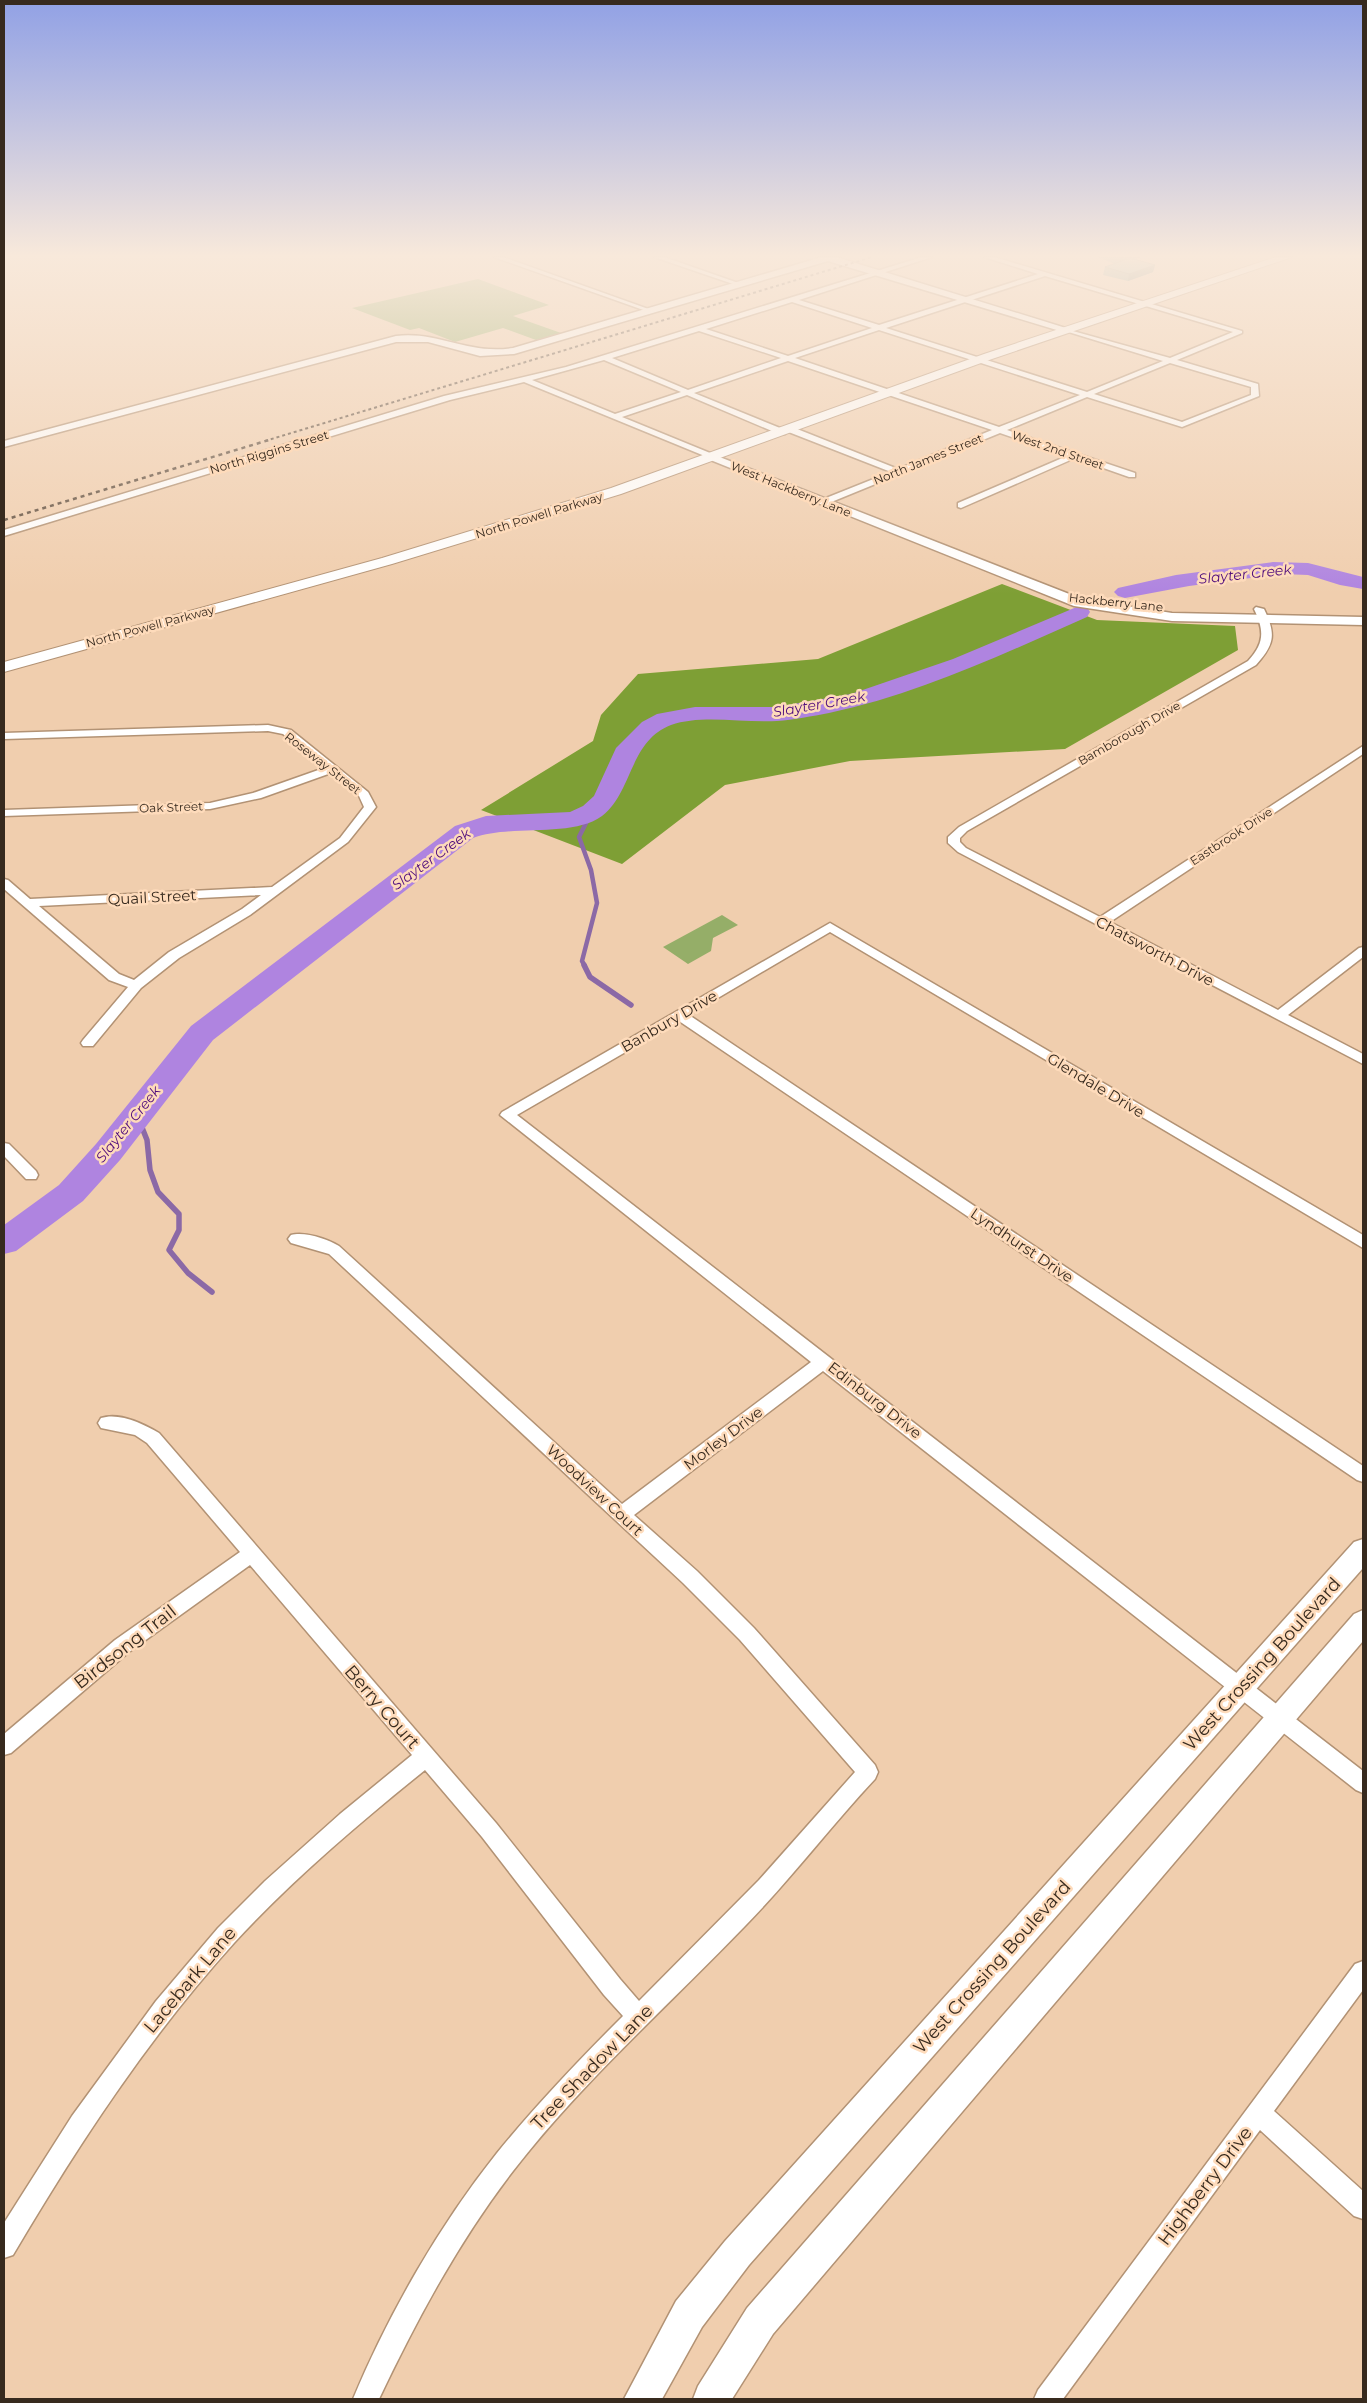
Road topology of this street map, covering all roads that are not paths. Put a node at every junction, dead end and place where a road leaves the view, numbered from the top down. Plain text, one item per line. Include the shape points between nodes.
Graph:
1 (284, 369) edge
2 (564, 369) edge
3 (633, 369) edge
4 (757, 369) edge
5 (819, 369) edge
6 (953, 369) edge
7 (1007, 369) edge
8 (1152, 369) edge
9 (1199, 369) edge
10 (525, 380) junction
11 (689, 391) junction
12 (887, 392) junction
13 (1087, 395) junction
14 (615, 417) junction
15 (785, 430) junction
16 (999, 430) junction
17 (4, 444) edge
18 (1074, 456) junction
19 (712, 457) junction
20 (897, 471) junction
21 (1132, 475) dead end
22 (824, 502) junction
23 (960, 505) dead end
24 (4, 533) edge
25 (1058, 595) joint
26 (1363, 611) edge
27 (1261, 614) junction
28 (1363, 621) edge
29 (4, 667) edge
30 (4, 736) edge
31 (1363, 749) edge
32 (333, 768) junction
33 (4, 813) edge
34 (954, 837) joint
35 (4, 883) edge
36 (274, 891) junction
37 (30, 903) junction
38 (1100, 923) junction
39 (830, 927) joint
40 (1363, 951) edge
41 (136, 985) junction
42 (680, 1015) junction
43 (1279, 1016) junction
44 (88, 1043) dead end
45 (1363, 1060) edge
46 (507, 1115) joint
47 (4, 1148) edge
48 (31, 1175) dead end
49 (296, 1239) dead end
50 (1363, 1242) edge
51 (824, 1361) junction
52 (107, 1424) dead end
53 (1363, 1475) edge
54 (622, 1514) junction
55 (1363, 1550) edge
56 (251, 1554) junction
57 (1363, 1622) edge
58 (1242, 1687) junction
59 (1280, 1717) junction
60 (4, 1746) edge
61 (425, 1757) junction
62 (868, 1772) joint
63 (1363, 1783) edge
64 (1363, 1972) edge
65 (639, 2017) junction
66 (1259, 2113) junction
67 (1363, 2207) edge
68 (4, 2246) edge
69 (366, 2399) edge
70 (642, 2399) edge
71 (711, 2399) edge
72 (1047, 2399) edge

1 - 17 street
2 - 10 street, North Riggins Street
3 - 11 street
4 - 11 street
5 - 12 street, West 2nd Street
6 - 12 main road, North Powell Parkway
7 - 13 street
8 - 13 street, North James Street
9 - 13 street via 1255,386 1255,396 1182,425
10 - 14 street, West Hackberry Lane
10 - 24 street, North Riggins Street via 492,385 447,398
11 - 14 street
11 - 15 street
12 - 15 main road, North Powell Parkway
12 - 16 street, West 2nd Street
13 - 16 street, North James Street
14 - 19 street, West Hackberry Lane
15 - 19 main road, North Powell Parkway
15 - 20 street
16 - 18 street, West 2nd Street
16 - 20 street, North James Street
18 - 21 street, West 2nd Street
18 - 23 street
19 - 22 street, West Hackberry Lane
19 - 29 main road, North Powell Parkway via 468,538
20 - 22 street, North James Street
22 - 25 street, West Hackberry Lane
25 - 27 street, Hackberry Lane via 1137,614 1206,619
26 - 27 street, Hackberry Lane
27 - 28 street, Hackberry Lane
27 - 34 street, Bamborough Drive via 1269,636 1264,650 1252,663
30 - 32 street, Roseway Street via 268,728 287,732
31 - 38 street, Eastbrook Drive
32 - 33 street, Oak Street via 241,801
32 - 36 street, Roseway Street via 364,794 370,806 344,840
34 - 38 street, Chatsworth Drive via 954,843 962,850
35 - 37 street
36 - 37 street, Quail Street
36 - 41 street, Roseway Street via 246,912 174,955
37 - 41 street via 114,977
38 - 43 street, Chatsworth Drive
39 - 42 street, Banbury Drive
39 - 50 street, Glendale Drive
40 - 43 street
41 - 44 street, Roseway Street
42 - 46 street, Banbury Drive
42 - 53 street, Lyndhurst Drive
43 - 45 street, Chatsworth Drive
46 - 51 street, Edinburg Drive
47 - 48 street
49 - 54 street, Woodview Court via 334,1250
51 - 54 street, Morley Drive
51 - 58 street, Edinburg Drive
52 - 56 street, Berry Court via 139,1429 153,1438
54 - 62 street, Woodview Court via 747,1634
55 - 58 street, West Crossing Boulevard
56 - 60 street, Birdsong Trail via 122,1646
56 - 61 street, Berry Court
57 - 59 street
58 - 59 street, Edinburg Drive
58 - 70 street, West Crossing Boulevard via 736,2253 689,2314
59 - 63 street, Edinburg Drive
59 - 71 street via 760,2322
61 - 65 street, Berry Court via 520,1868
61 - 68 street, Lacebark Lane via 318,1846 240,1921 198,1967 93,2105
62 - 65 street, Tree Shadow Lane via 766,1889
64 - 66 street, Highberry Drive
65 - 69 street, Tree Shadow Lane via 552,2108 492,2179 436,2264
66 - 67 street
66 - 72 street, Highberry Drive

